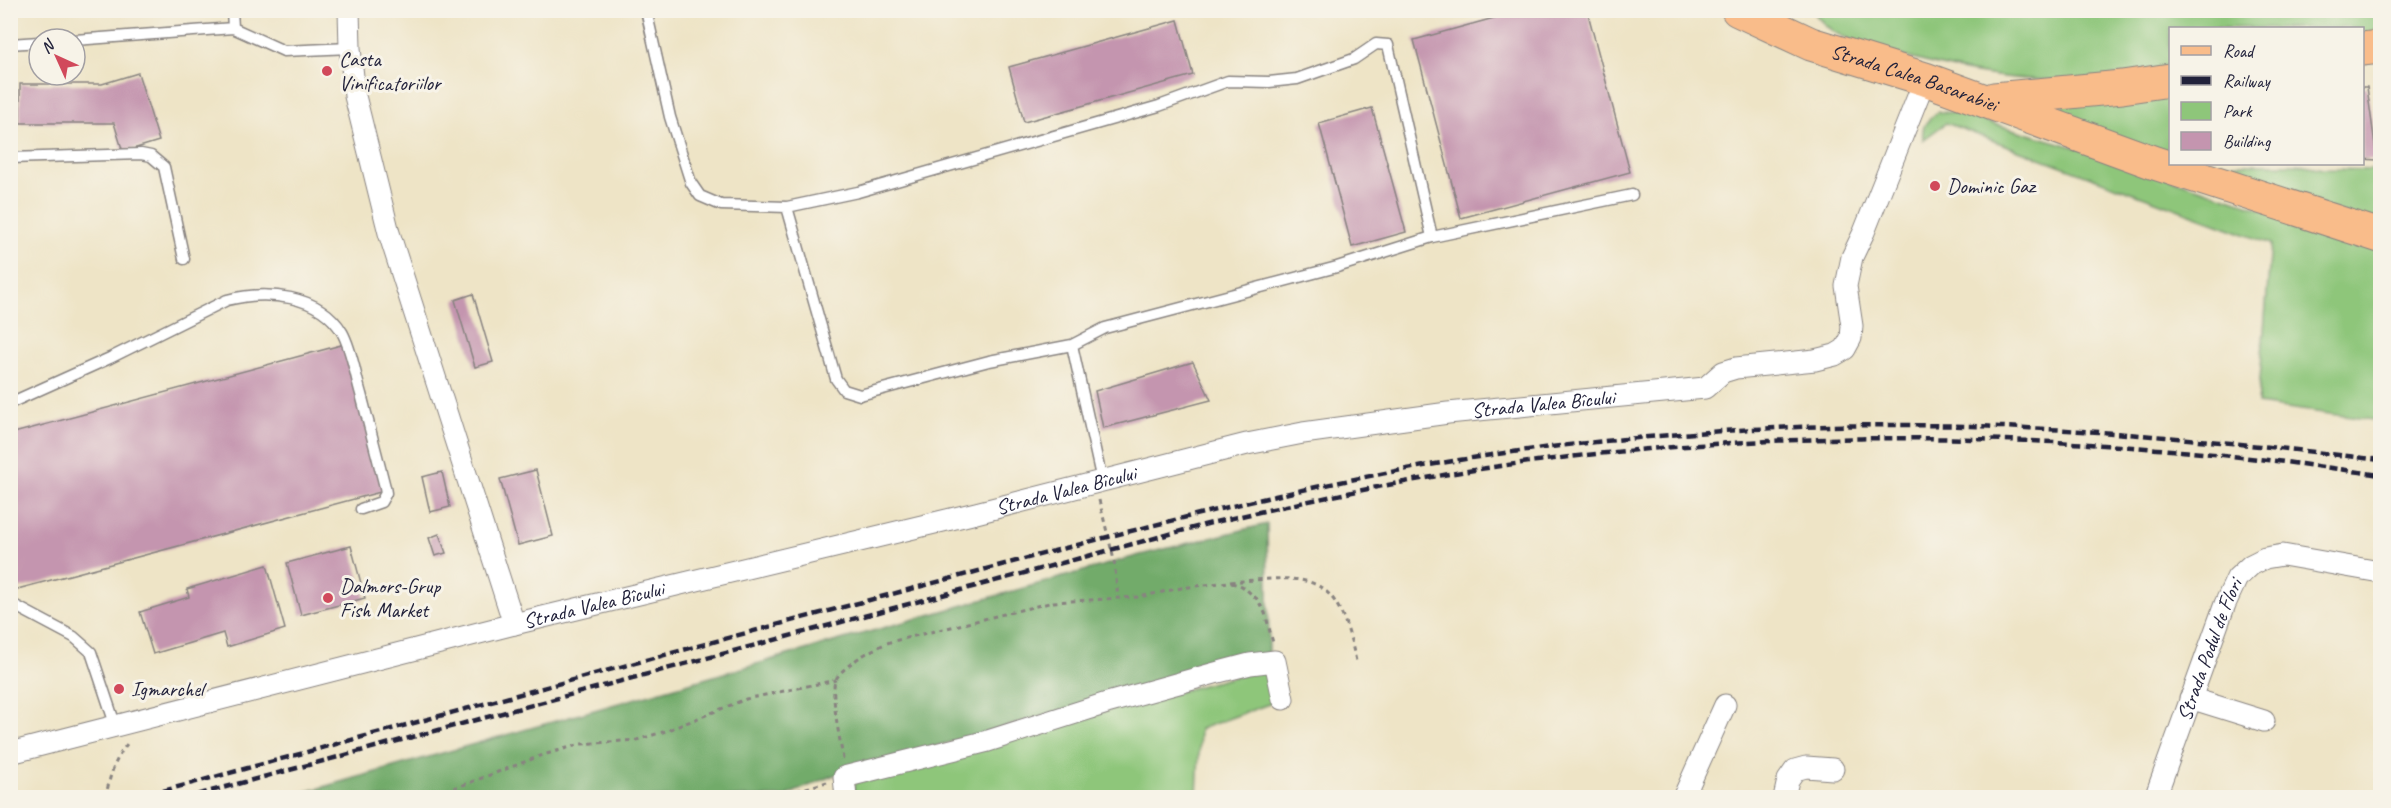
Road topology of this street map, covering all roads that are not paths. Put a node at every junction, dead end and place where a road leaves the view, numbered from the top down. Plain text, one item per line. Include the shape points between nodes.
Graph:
1 (232, 10) edge
2 (349, 10) edge
3 (1738, 10) edge
4 (1796, 10) edge
5 (648, 12) edge
6 (233, 28) junction
7 (87, 39) edge
8 (27, 43) edge
9 (10, 44) edge
10 (1811, 44) junction
11 (2380, 47) edge
12 (350, 48) junction
13 (2364, 49) edge
14 (1925, 79) junction
15 (2169, 80) edge
16 (1983, 99) junction
17 (10, 158) edge
18 (1632, 195) dead end
19 (786, 207) junction
20 (2380, 236) edge
21 (1432, 237) junction
22 (184, 259) dead end
23 (1072, 345) junction
24 (10, 403) edge
25 (1098, 482) junction
26 (361, 509) dead end
27 (2380, 572) edge
28 (10, 603) edge
29 (514, 624) junction
30 (2190, 698) junction
31 (1283, 699) dead end
32 (1725, 705) dead end
33 (2264, 721) dead end
34 (116, 727) junction
35 (12, 747) edge
36 (1833, 770) dead end
37 (845, 787) edge
38 (1683, 798) edge
39 (1784, 798) edge
40 (2155, 798) edge

1 - 6 lane
2 - 12 street
3 - 10 main road, Strada Calea Basarabiei
4 - 10 main road
5 - 19 lane via 670,117 691,183 700,196 721,205
6 - 7 lane
6 - 12 lane via 284,51
8 - 9 lane
10 - 14 main road, Strada Calea Basarabiei
11 - 13 main road
12 - 29 street via 355,96 389,233
14 - 16 main road, Strada Calea Basarabiei
14 - 25 street, Strada Valea Bîcului via 1852,257 1846,286 1851,338 1845,349 1835,355 1736,368 1723,372 1705,388 1448,413 1303,433
15 - 16 main road, Strada Calea Basarabiei
16 - 20 main road via 2155,163
17 - 22 lane via 151,156 164,167
18 - 21 lane
19 - 21 lane via 858,192 1159,106 1228,81 1297,79 1354,59 1376,44 1388,45
19 - 23 lane via 836,379 844,390 860,395 989,361
21 - 23 lane via 1337,267 1105,328
23 - 25 lane
24 - 26 lane via 227,300 246,295 293,299 316,306 326,314 348,345 386,486 381,502
25 - 29 street, Strada Valea Bîcului
27 - 30 street, Strada Podul de Flori via 2283,555 2252,565 2237,578
28 - 34 lane via 74,636 92,652
29 - 34 street, Strada Valea Bîcului
30 - 33 street
30 - 40 street, Strada Podul de Flori
31 - 37 street via 1275,661 1250,664 1107,703
32 - 38 street
34 - 35 street, Strada Valea Bîcului
36 - 39 street via 1795,770

